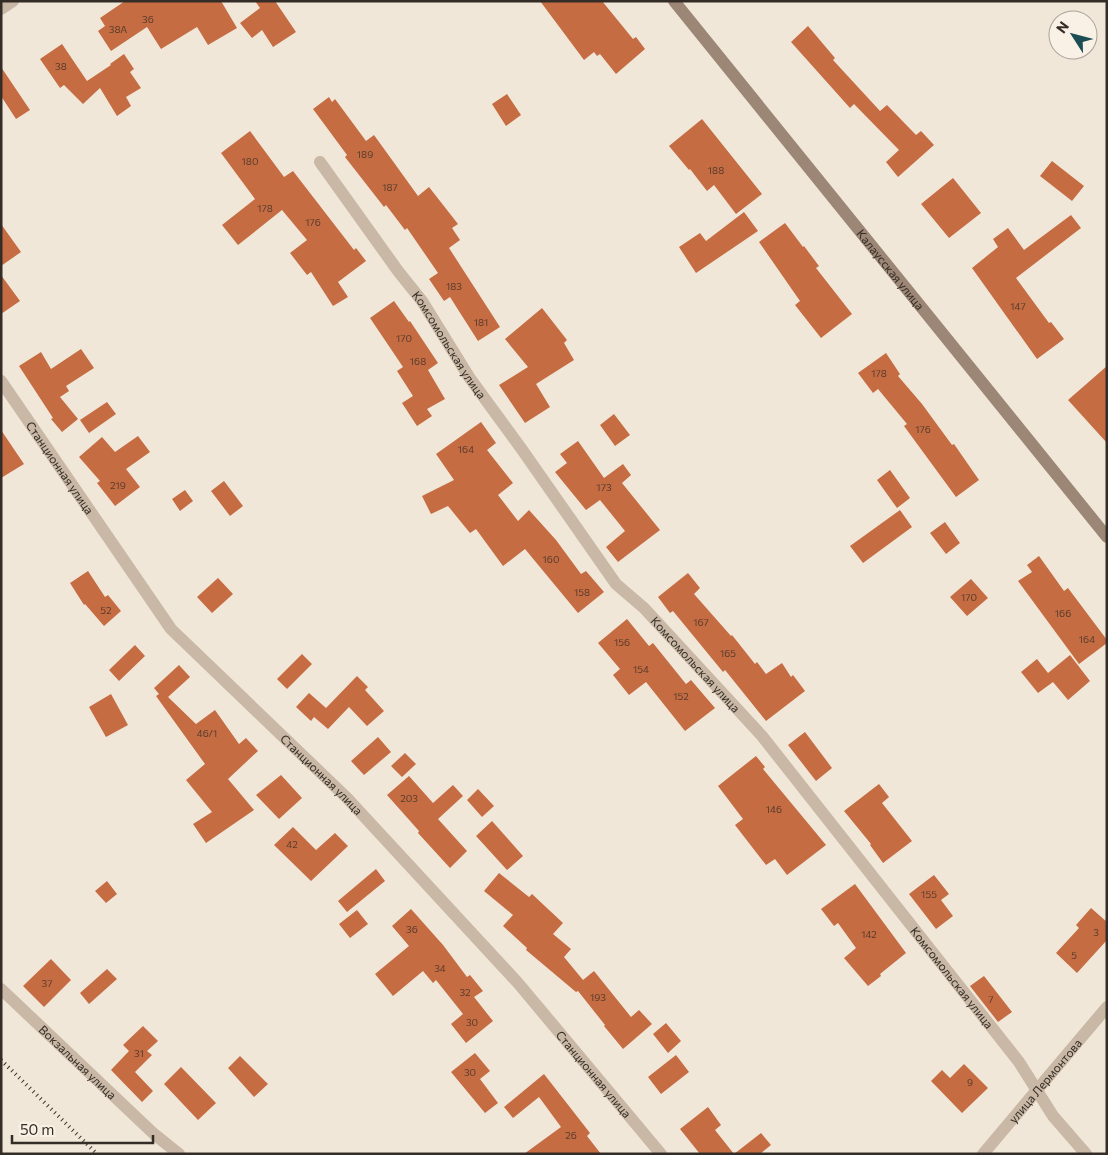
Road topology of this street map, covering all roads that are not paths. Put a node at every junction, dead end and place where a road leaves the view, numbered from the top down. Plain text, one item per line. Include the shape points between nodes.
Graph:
1 (14, 1) edge
2 (674, 1) edge
3 (1, 9) edge
4 (320, 162) dead end
5 (1, 381) edge
6 (1107, 537) edge
7 (1, 989) edge
8 (1107, 1007) edge
9 (1037, 1089) junction
10 (179, 1154) edge
11 (661, 1154) edge
12 (983, 1154) edge
13 (1086, 1154) edge

1 - 3 street
2 - 6 street, Калаусская улица
4 - 9 street, Комсомольская улица via 422,301 470,377 616,584 644,608 762,736
5 - 11 street, Станционная улица via 171,629 347,798 518,983
7 - 10 street, Вокзальная улица
8 - 9 street, улица Лермонтова
9 - 12 street, улица Лермонтова
9 - 13 street, Комсомольская улица via 1052,1116

